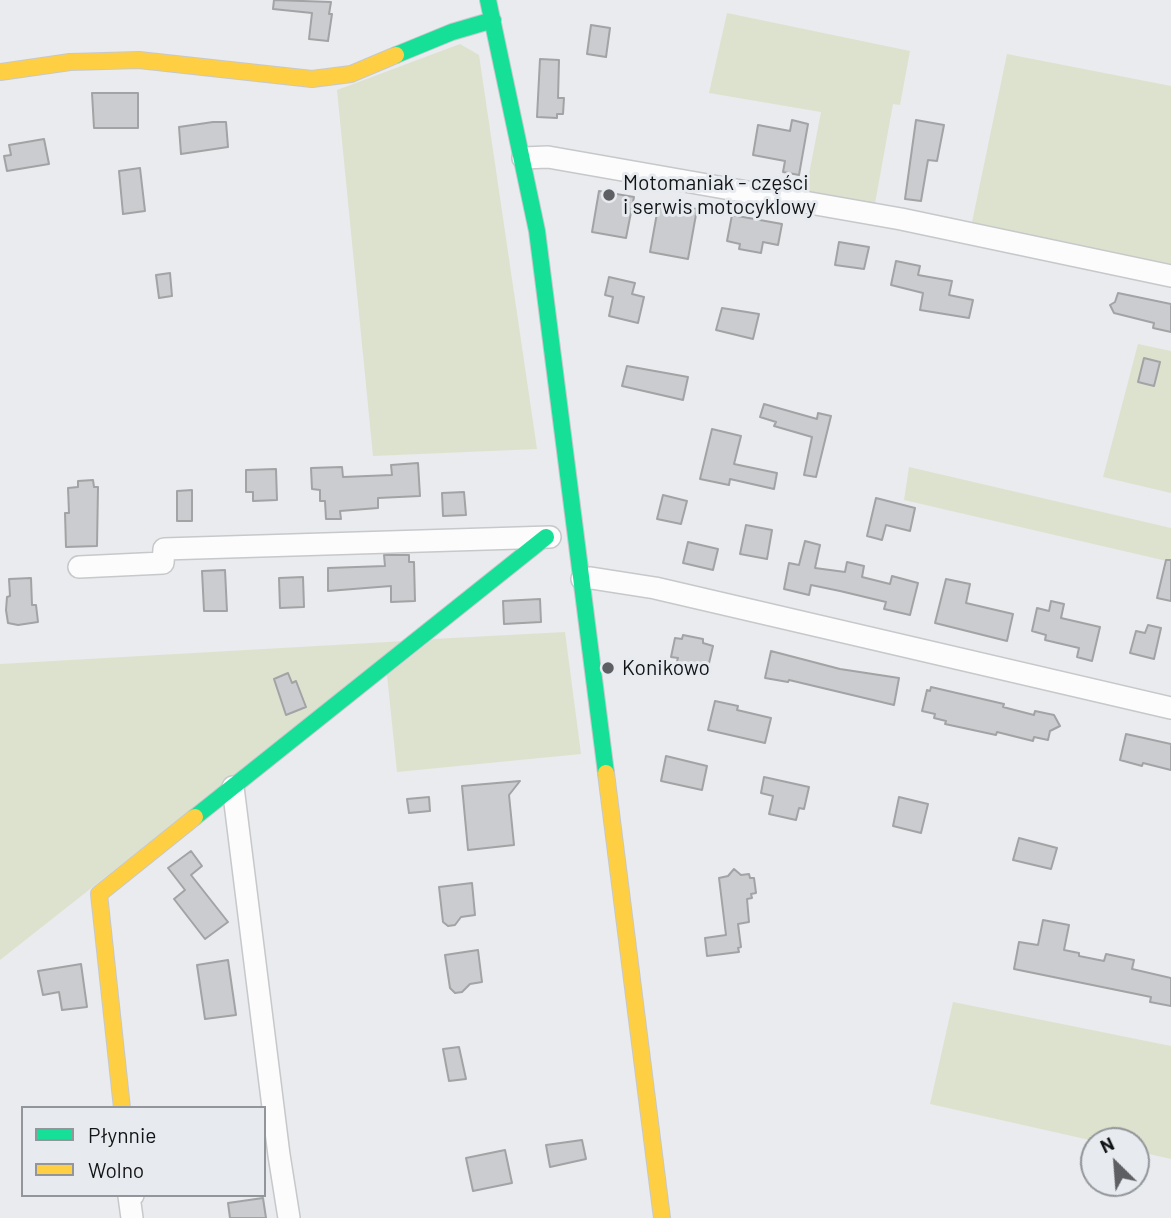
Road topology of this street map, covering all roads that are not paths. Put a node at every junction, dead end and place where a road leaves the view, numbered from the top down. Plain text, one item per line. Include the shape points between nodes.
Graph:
1 (488, 0) edge
2 (493, 20) junction
3 (0, 72) edge
4 (523, 158) junction
5 (1171, 276) edge
6 (576, 536) junction
7 (546, 537) junction
8 (79, 567) dead end
9 (582, 579) junction
10 (1171, 708) edge
11 (233, 787) junction
12 (122, 1106) edge
13 (265, 1106) edge
14 (266, 1112) edge
15 (272, 1171) edge
16 (131, 1197) edge
17 (132, 1218) edge
18 (289, 1218) edge
19 (663, 1218) edge

1 - 2 street
2 - 3 street via 334,79 133,58
2 - 4 street
4 - 5 street via 548,157 901,219
4 - 6 street via 542,264
6 - 7 street
6 - 9 street
7 - 8 street via 164,549 163,563
7 - 11 street
9 - 10 street via 655,588
9 - 19 street
11 - 12 street via 99,894
11 - 13 street
14 - 15 street
15 - 18 street
16 - 17 street

